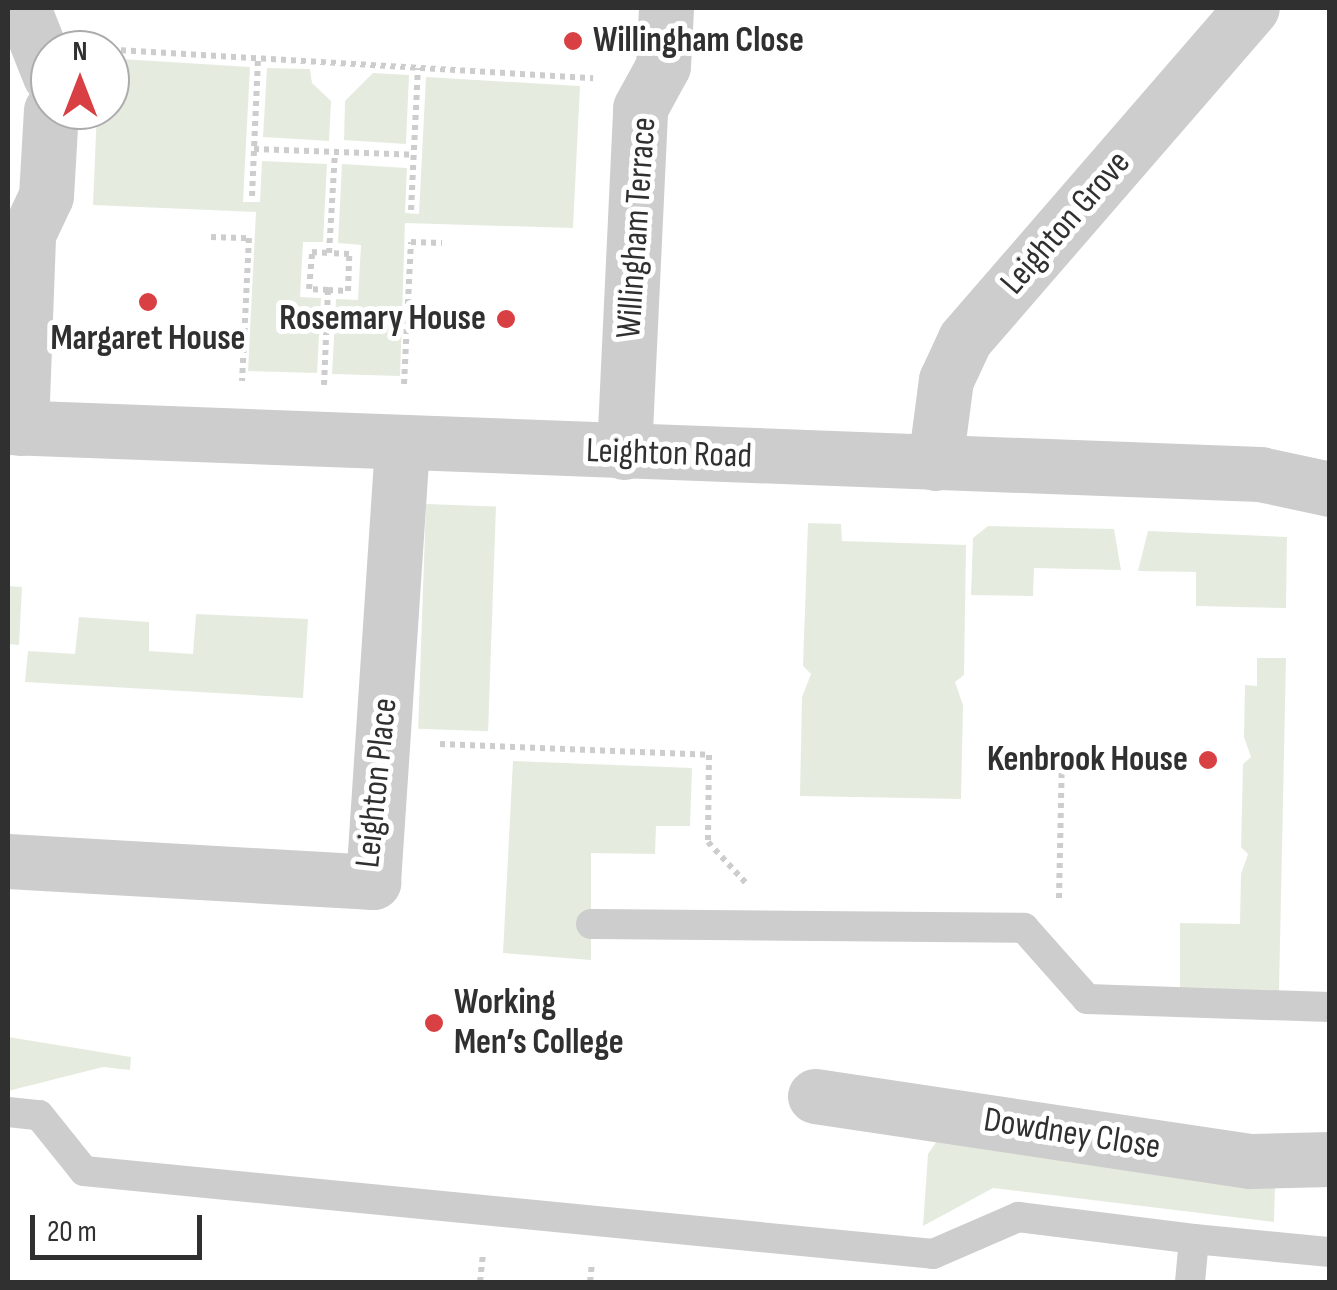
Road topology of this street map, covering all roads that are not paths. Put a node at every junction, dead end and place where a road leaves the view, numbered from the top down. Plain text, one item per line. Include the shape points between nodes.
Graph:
1 (666, 8) edge
2 (1252, 8) edge
3 (50, 130) edge
4 (14, 427) edge
5 (402, 445) junction
6 (624, 452) junction
7 (936, 464) junction
8 (1330, 489) edge
9 (8, 862) edge
10 (591, 924) dead end
11 (1330, 1007) edge
12 (815, 1096) dead end
13 (8, 1112) edge
14 (1330, 1159) edge
15 (1194, 1239) junction
16 (1330, 1252) edge
17 (1190, 1282) edge

1 - 6 street, Willingham Terrace via 656,82 640,108
2 - 7 street, Leighton Grove via 966,339 946,380
3 - 4 street via 46,196 28,234
4 - 5 street, Leighton Road
5 - 6 street, Leighton Road
5 - 9 street, Leighton Place via 373,882
6 - 7 street, Leighton Road
7 - 8 street, Leighton Road via 1260,474
10 - 11 lane via 1024,928 1087,999
12 - 14 street, Dowdney Close via 1252,1162
13 - 15 lane via 38,1115 84,1171 933,1254 1018,1218
15 - 16 lane
15 - 17 lane

